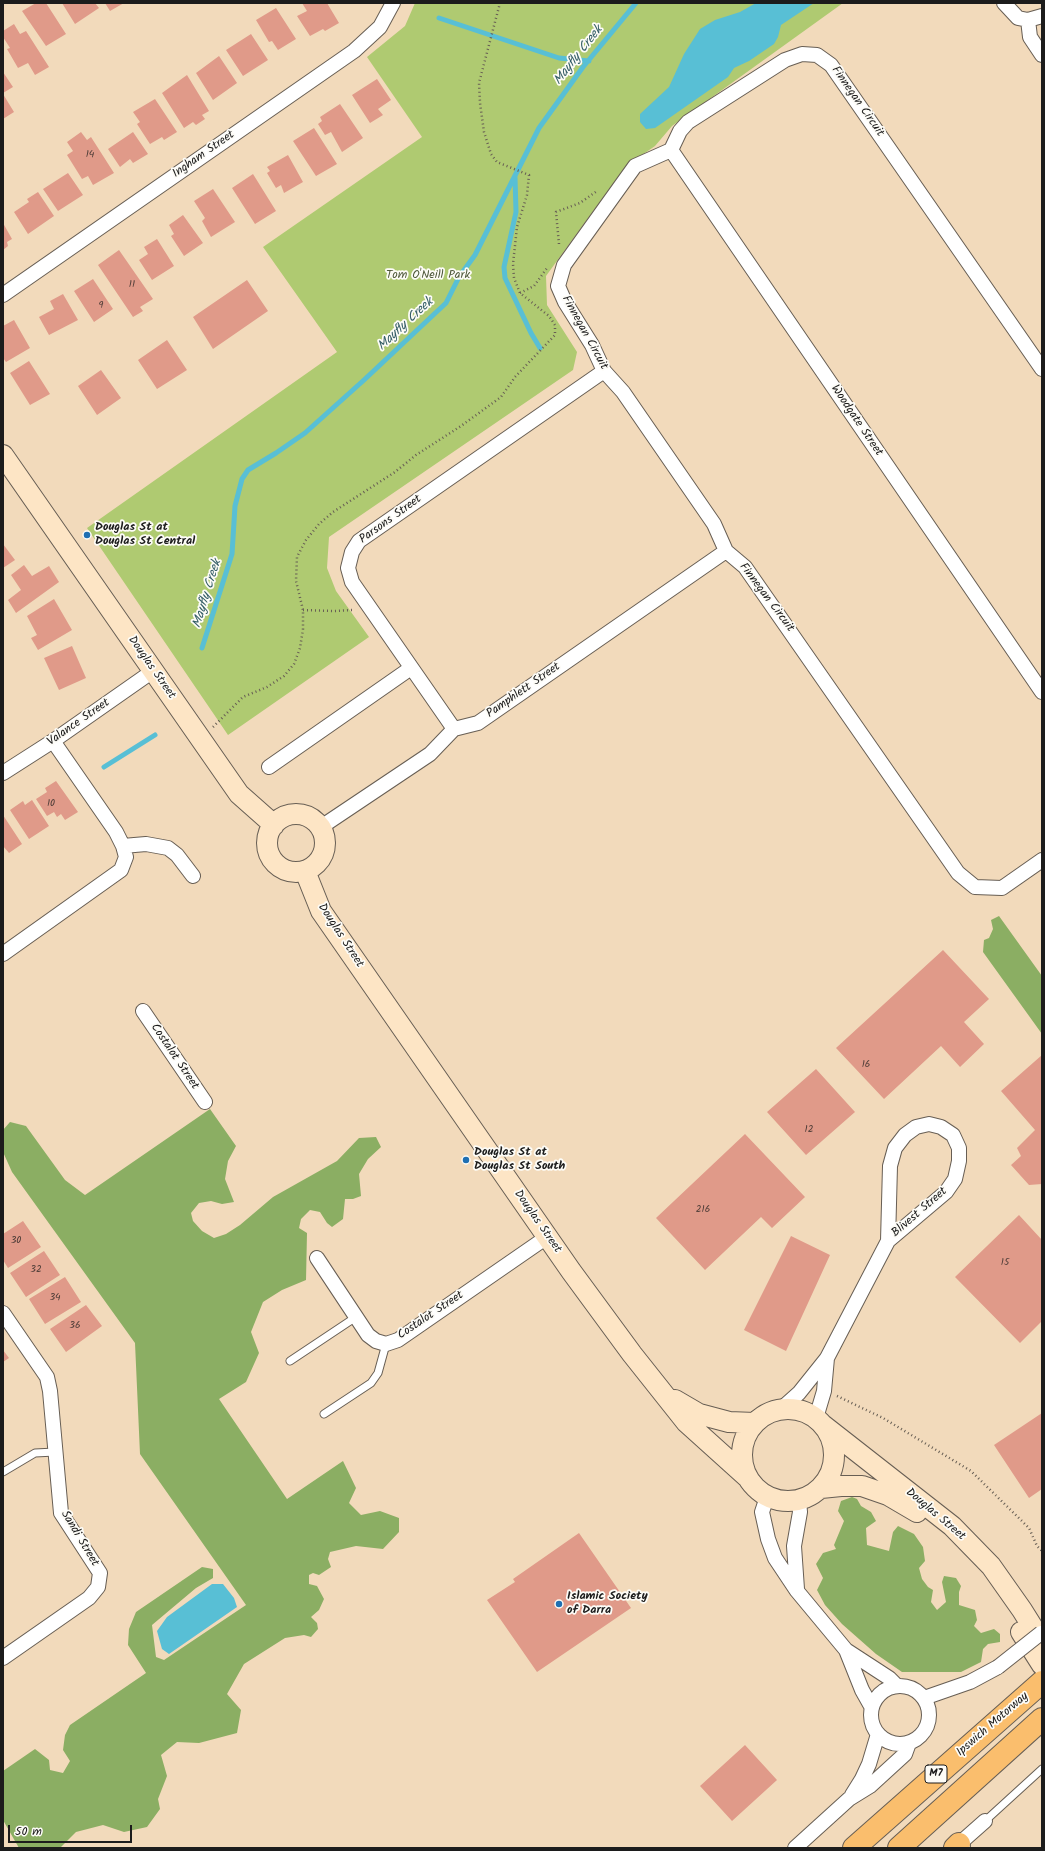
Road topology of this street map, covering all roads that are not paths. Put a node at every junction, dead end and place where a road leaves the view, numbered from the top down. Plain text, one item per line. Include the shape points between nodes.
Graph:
1 (393, 3) edge
2 (1004, 3) edge
3 (1042, 16) edge
4 (1028, 20) junction
5 (1042, 56) edge
6 (671, 150) junction
7 (3, 295) edge
8 (1042, 369) edge
9 (604, 371) junction
10 (3, 455) edge
11 (726, 551) junction
12 (411, 668) junction
13 (153, 671) junction
14 (1042, 692) edge
15 (454, 729) junction
16 (53, 741) junction
17 (269, 767) dead end
18 (3, 773) edge
19 (274, 825) junction
20 (321, 827) junction
21 (123, 846) junction
22 (1042, 860) edge
23 (305, 871) junction
24 (193, 876) dead end
25 (3, 954) edge
26 (142, 1011) dead end
27 (205, 1102) dead end
28 (547, 1237) junction
29 (888, 1241) junction
30 (317, 1258) dead end
31 (3, 1313) edge
32 (356, 1317) junction
33 (386, 1344) junction
34 (827, 1358) junction
35 (290, 1361) dead end
36 (663, 1393) junction
37 (780, 1410) junction
38 (324, 1414) dead end
39 (820, 1421) junction
40 (755, 1423) junction
41 (55, 1452) junction
42 (3, 1472) edge
43 (747, 1477) junction
44 (821, 1488) junction
45 (767, 1497) junction
46 (799, 1500) junction
47 (797, 1591) junction
48 (1042, 1635) edge
49 (846, 1650) junction
50 (3, 1658) edge
51 (1042, 1665) edge
52 (1042, 1682) edge
53 (897, 1686) junction
54 (924, 1698) junction
55 (872, 1706) junction
56 (1039, 1722) edge
57 (878, 1734) junction
58 (909, 1742) junction
59 (1042, 1769) edge
60 (849, 1798) junction
61 (985, 1821) joint
62 (959, 1847) edge
63 (795, 1848) edge
64 (854, 1848) edge
65 (899, 1848) edge

1 - 7 street, Ingham Street via 380,27 354,51
2 - 4 street via 1013,15
3 - 4 street
4 - 5 street via 1030,37
6 - 8 street, Finnegan Circuit via 680,131 688,122 785,60 802,54 817,55 832,65
6 - 9 street, Finnegan Circuit via 636,166 564,265 558,286 564,302 592,345
6 - 14 street, Woodgate Street
9 - 11 street, Finnegan Circuit via 623,392 714,524
9 - 12 street, Parsons Street via 359,541 352,552 348,568 352,582
10 - 13 main road, Douglas Street
11 - 15 street, Pamphlett Street via 478,723
11 - 22 street, Finnegan Circuit via 746,567 958,873 975,887 1002,888
12 - 15 street, Parsons Street
12 - 17 street
13 - 16 street, Valance Street
13 - 19 main road, Douglas Street via 239,794
15 - 20 street via 430,754
16 - 18 street, Valance Street
16 - 21 street
19 - 20 main road via 282,817 298,814 314,819
19 - 23 main road via 267,845 272,859 283,869
20 - 23 main road via 326,840 324,853 316,864
21 - 24 street via 146,844 168,848 178,855
21 - 25 street via 126,858 121,870
23 - 28 main road, Douglas Street via 321,911
26 - 27 street, Costalot Street
28 - 33 street, Costalot Street via 398,1340
28 - 36 main road, Douglas Street
29 - 29 street, Blivest Street via 890,1166 895,1148 905,1135 916,1127 929,1124 941,1127 953,1135 958,1148 959,1161 955,1179 946,1192
29 - 34 street, Blivest Street
30 - 32 street, Costalot Street
31 - 41 street, Sandi Street via 47,1377
32 - 33 street, Costalot Street via 368,1335
32 - 35 lane
33 - 38 lane via 378,1373 371,1382
34 - 37 street, Blivest Street via 799,1393
34 - 39 street, Blivest Street
36 - 40 main road, Douglas Street via 699,1414 730,1422
36 - 43 main road, Douglas Street via 686,1422
37 - 39 main road via 805,1412
37 - 40 main road via 767,1414
39 - 44 main road via 830,1434 835,1457 833,1468
39 - 48 main road, Douglas Street via 952,1526 991,1566
40 - 43 main road via 747,1434 742,1448 742,1463
41 - 42 lane via 35,1453
41 - 50 street, Sandi Street via 61,1513 100,1573 98,1588 89,1598
43 - 45 main road via 755,1488
44 - 46 main road via 811,1496
44 - 51 main road, Douglas Street via 862,1486 888,1495 912,1508 944,1533 982,1572
45 - 46 main road via 783,1502
45 - 47 street via 762,1512 768,1539 775,1558
46 - 47 street via 800,1512 794,1546
47 - 49 street
48 - 54 street, bridge via 998,1667 970,1682
49 - 53 street
49 - 55 street via 862,1690
52 - 64 highway, Ipswich Motorway / M7
53 - 54 street via 912,1688
53 - 55 street via 881,1692
54 - 58 street via 928,1711 927,1724 923,1732
55 - 57 street via 872,1726
56 - 65 highway, M7
57 - 58 street via 892,1743
57 - 60 street via 869,1764
58 - 60 street via 905,1754 870,1786
59 - 61 lane
60 - 63 street
61 - 62 street

